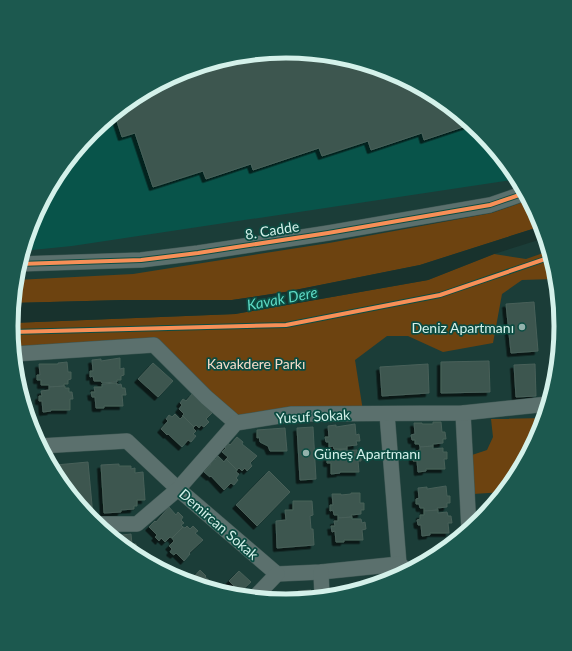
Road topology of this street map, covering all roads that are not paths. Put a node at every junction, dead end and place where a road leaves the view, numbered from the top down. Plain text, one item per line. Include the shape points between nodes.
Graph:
1 (519, 194) edge
2 (25, 264) edge
3 (20, 354) edge
4 (542, 405) edge
5 (463, 413) junction
6 (387, 414) junction
7 (236, 423) junction
8 (47, 446) edge
9 (178, 489) junction
10 (469, 522) edge
11 (106, 524) edge
12 (403, 567) edge
13 (400, 568) edge
14 (320, 572) junction
15 (277, 574) junction
16 (322, 591) edge
17 (260, 592) edge

1 - 2 street, 8. Cadde via 490,205 198,253 141,260
3 - 7 street via 154,345
4 - 5 street, Yusuf Sokak
5 - 6 street, Yusuf Sokak
5 - 10 street
6 - 7 street, Yusuf Sokak via 292,414
6 - 12 street
7 - 9 street
8 - 9 street, Demircan Sokak via 127,441
9 - 11 street via 137,524
9 - 15 street, Demircan Sokak
13 - 14 street
14 - 15 street
14 - 16 street
15 - 17 street

